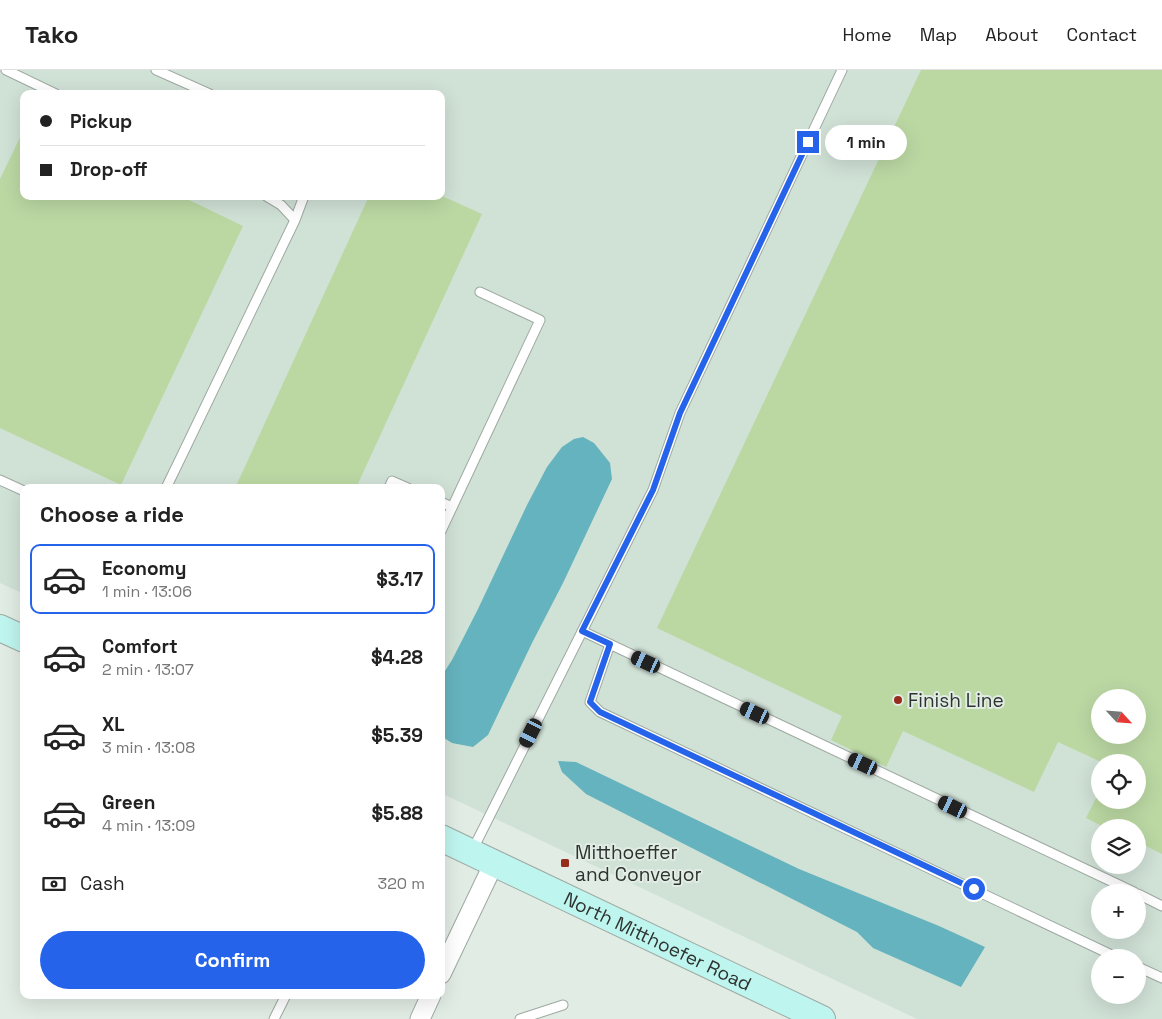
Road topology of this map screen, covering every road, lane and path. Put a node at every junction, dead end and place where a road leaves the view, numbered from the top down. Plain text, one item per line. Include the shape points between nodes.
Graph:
1 (6, 70) edge
2 (156, 70) edge
3 (842, 70) edge
4 (48, 90) edge
5 (201, 90) edge
6 (273, 200) edge
7 (302, 200) edge
8 (295, 220) junction
9 (480, 292) dead end
10 (0, 480) edge
11 (168, 484) edge
12 (20, 489) edge
13 (445, 504) edge
14 (452, 507) junction
15 (445, 522) edge
16 (0, 628) edge
17 (582, 631) junction
18 (20, 637) edge
19 (610, 644) junction
20 (445, 840) edge
21 (483, 857) junction
22 (1117, 884) edge
23 (1146, 898) edge
24 (1162, 906) edge
25 (1099, 949) edge
26 (445, 963) edge
27 (1146, 970) edge
28 (1162, 978) edge
29 (284, 999) edge
30 (429, 999) edge
31 (563, 1005) dead end
32 (274, 1019) edge
33 (420, 1019) edge
34 (520, 1019) edge
35 (822, 1019) edge

1 - 4 lane
2 - 5 lane
3 - 17 lane via 680,413 653,490
6 - 8 lane
7 - 8 lane
8 - 11 lane
9 - 14 lane via 540,320
10 - 12 lane
13 - 14 lane
14 - 15 lane
16 - 18 main road
17 - 19 lane
17 - 21 lane
19 - 22 lane
19 - 25 lane via 590,702 600,712
20 - 21 main road, North Mitthoefer Road
21 - 26 street
21 - 35 main road, North Mitthoefer Road
23 - 24 lane
27 - 28 lane
29 - 32 lane
30 - 33 street
31 - 34 lane

